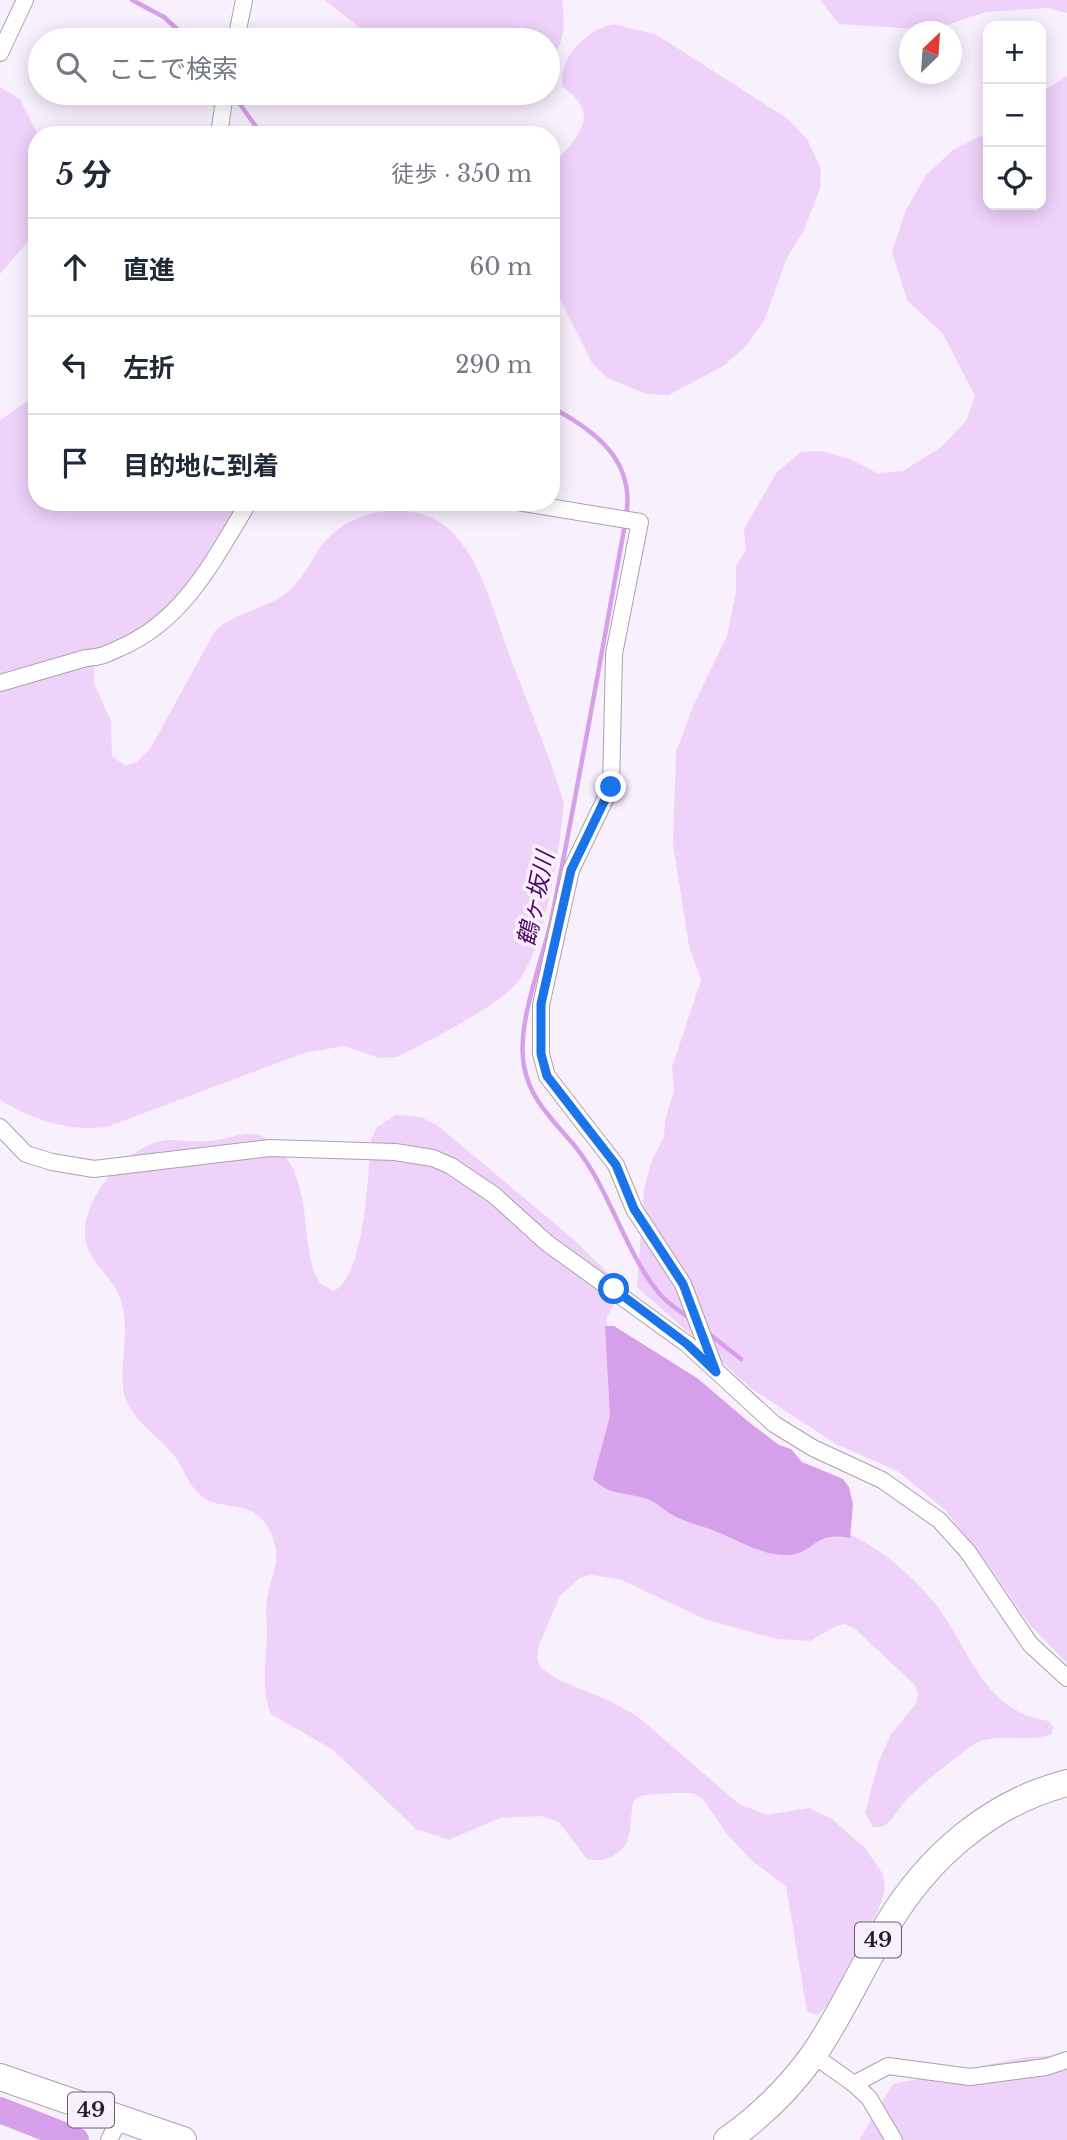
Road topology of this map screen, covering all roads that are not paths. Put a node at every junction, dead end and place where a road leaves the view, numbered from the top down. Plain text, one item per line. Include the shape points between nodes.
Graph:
1 (25, 0) edge
2 (243, 0) edge
3 (238, 28) edge
4 (0, 53) edge
5 (223, 105) edge
6 (220, 126) edge
7 (560, 509) edge
8 (243, 511) edge
9 (0, 683) edge
10 (0, 1127) edge
11 (716, 1372) junction
12 (1067, 1678) edge
13 (1067, 1783) edge
14 (813, 2055) junction
15 (1067, 2060) edge
16 (0, 2077) edge
17 (854, 2084) junction
18 (114, 2130) edge
19 (183, 2140) edge
20 (727, 2140) edge
21 (894, 2140) edge

1 - 4 street
2 - 3 street
5 - 6 street
7 - 11 street via 640,522 614,653 611,787 571,870 541,1004 541,1054 547,1076 616,1165 634,1209 683,1284
8 - 9 street via 177,611 146,636 99,658
10 - 11 street via 26,1154 94,1169 270,1149 395,1152 433,1158 470,1177 547,1243 650,1315
11 - 12 street via 794,1437 882,1480 939,1520 968,1552 1030,1644
13 - 14 main road, 49 via 1014,1802 962,1835 940,1857 905,1897
14 - 17 street
14 - 20 main road, 49 via 768,2106
15 - 17 street via 970,2077 888,2066
16 - 18 main road, 49
17 - 21 street via 869,2098
18 - 19 main road, 49

